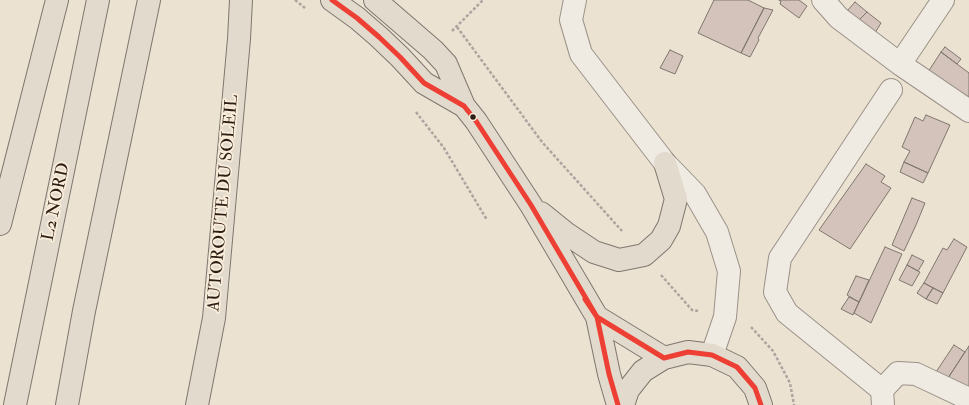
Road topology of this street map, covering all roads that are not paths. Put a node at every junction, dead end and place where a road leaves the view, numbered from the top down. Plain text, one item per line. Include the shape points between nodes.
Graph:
1 (57, 0) edge
2 (98, 0) edge
3 (149, 0) edge
4 (241, 0) edge
5 (332, 0) edge
6 (375, 0) edge
7 (575, 0) edge
8 (823, 0) edge
9 (943, 0) edge
10 (900, 64) junction
11 (891, 90) dead end
12 (464, 106) junction
13 (969, 111) edge
14 (665, 163) junction
15 (531, 205) junction
16 (0, 224) edge
17 (596, 318) junction
18 (712, 355) junction
19 (664, 358) junction
20 (883, 398) edge
21 (969, 399) edge
22 (15, 405) edge
23 (67, 405) edge
24 (197, 405) edge
25 (618, 405) edge
26 (623, 405) edge
27 (761, 405) edge

1 - 16 main road
2 - 22 main road, L2 NORD
3 - 23 main road
4 - 24 main road, AUTOROUTE DU SOLEIL via 214,318
5 - 12 main road via 379,37 424,83
6 - 12 main road via 446,64
7 - 14 street via 571,20 581,54
8 - 10 street via 839,18
9 - 10 street
10 - 13 street
11 - 20 street via 780,258 775,292 787,313
12 - 15 main road
14 - 15 main road via 676,199 669,226 661,240 644,255 619,260 594,252
14 - 18 street via 695,194 717,232 729,271 725,317
15 - 17 main road
17 - 19 main road
17 - 25 main road
18 - 19 main road via 688,352
18 - 27 main road via 737,367 755,388
19 - 26 main road via 643,371 628,390
20 - 21 street via 898,373 916,374

